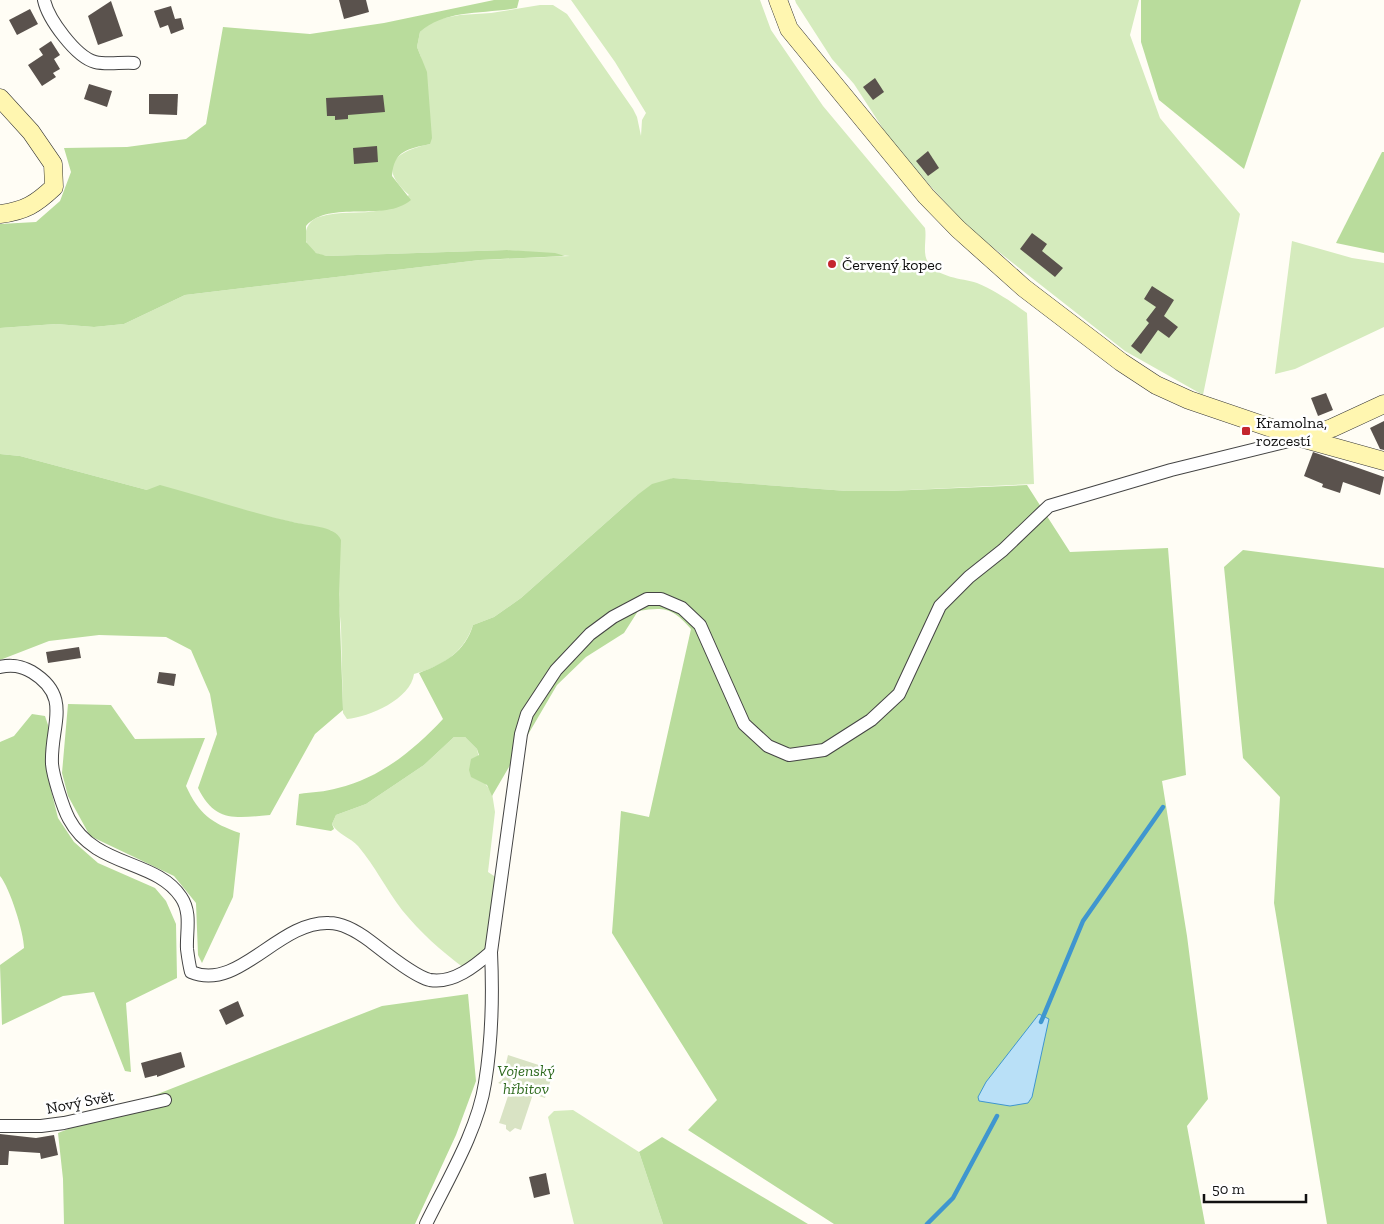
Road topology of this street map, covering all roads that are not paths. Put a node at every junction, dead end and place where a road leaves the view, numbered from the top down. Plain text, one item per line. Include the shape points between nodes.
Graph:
1 (44, 0) edge
2 (778, 0) edge
3 (134, 62) dead end
4 (0, 98) edge
5 (0, 214) edge
6 (1384, 404) edge
7 (1302, 438) junction
8 (1384, 461) edge
9 (0, 667) edge
10 (491, 952) junction
11 (165, 1100) dead end
12 (0, 1126) edge
13 (426, 1224) edge

1 - 3 street via 64,38 94,62
2 - 7 street via 789,29 926,196 1024,288 1121,362 1156,384 1189,400
4 - 5 street via 31,132 53,164 54,187 36,204 13,213
6 - 7 street
7 - 8 street
7 - 10 street via 1171,470 1049,506 940,606 899,694 871,720 824,750 789,755 768,746 744,724 700,625 682,608 661,599 647,599 613,617 590,634 556,670 527,714 521,734
9 - 10 street via 24,668 44,680 57,697 52,765 69,818 98,851 159,876 181,897 188,916 187,950 191,972 218,976 240,966 294,931 312,924 344,926 361,934 405,967 430,980 452,978 472,968
10 - 13 street via 485,1084 472,1126
11 - 12 street, Nový Svět via 64,1123

